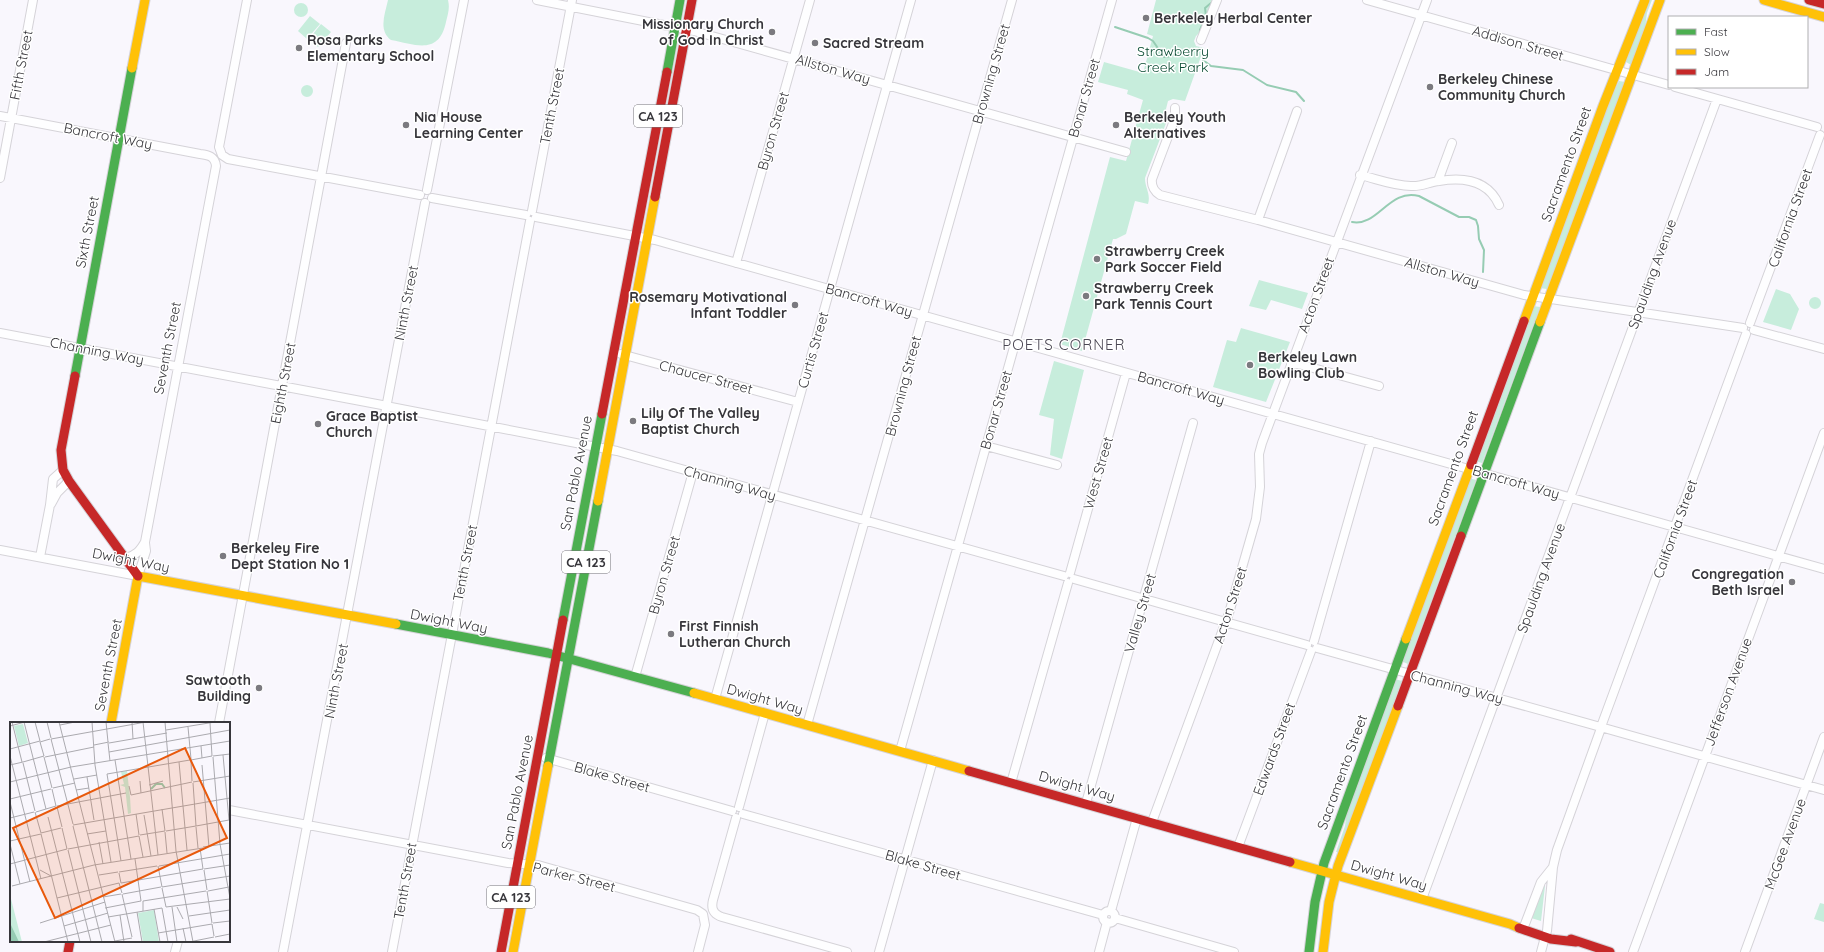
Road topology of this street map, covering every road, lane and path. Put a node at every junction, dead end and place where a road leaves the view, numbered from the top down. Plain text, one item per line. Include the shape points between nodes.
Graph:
1 (33, 0) edge
2 (145, 0) edge
3 (247, 0) edge
4 (464, 0) edge
5 (537, 0) edge
6 (680, 0) edge
7 (692, 0) edge
8 (810, 0) edge
9 (911, 0) edge
10 (1012, 0) edge
11 (1112, 0) edge
12 (1217, 0) edge
13 (1367, 0) edge
14 (1427, 0) edge
15 (1645, 0) edge
16 (1660, 0) edge
17 (1764, 0) edge
18 (1809, 0) edge
19 (571, 3) edge
20 (1824, 4) edge
21 (1421, 15) junction
22 (1824, 17) edge
23 (675, 27) junction
24 (686, 29) junction
25 (1201, 40) dead end
26 (346, 43) dead end
27 (794, 58) junction
28 (1618, 71) junction
29 (1633, 75) junction
30 (887, 85) junction
31 (1668, 85) edge
32 (1678, 88) edge
33 (1717, 99) junction
34 (1175, 108) dead end
35 (980, 111) junction
36 (1297, 111) dead end
37 (0, 116) edge
38 (11, 118) junction
39 (1822, 128) edge
40 (1073, 137) junction
41 (119, 138) junction
42 (1452, 143) dead end
43 (1126, 152) dead end
44 (218, 157) junction
45 (1360, 175) junction
46 (322, 177) junction
47 (0, 178) edge
48 (1438, 181) junction
49 (427, 190) junction
50 (420, 195) junction
51 (432, 198) junction
52 (425, 203) junction
53 (1499, 205) dead end
54 (531, 216) junction
55 (1258, 220) junction
56 (636, 236) junction
57 (647, 239) junction
58 (1335, 242) junction
59 (736, 263) junction
60 (830, 289) junction
61 (1532, 297) junction
62 (1548, 299) junction
63 (1638, 312) junction
64 (923, 315) junction
65 (1748, 329) junction
66 (0, 333) edge
67 (1015, 342) junction
68 (80, 348) junction
69 (1824, 349) edge
70 (614, 352) junction
71 (625, 355) junction
72 (1292, 362) junction
73 (178, 366) junction
74 (1126, 372) junction
75 (282, 386) junction
76 (1379, 386) dead end
77 (798, 402) junction
78 (387, 406) junction
79 (1272, 414) junction
80 (1193, 423) dead end
81 (491, 426) junction
82 (1824, 433) edge
83 (1372, 441) junction
84 (596, 446) junction
85 (986, 446) junction
86 (607, 448) junction
87 (1057, 465) dead end
88 (1468, 469) junction
89 (63, 470) junction
90 (693, 472) junction
91 (1484, 473) junction
92 (69, 481) junction
93 (772, 494) junction
94 (1570, 498) junction
95 (50, 505) junction
96 (865, 521) junction
97 (1675, 527) junction
98 (145, 542) junction
99 (958, 547) junction
100 (0, 550) edge
101 (1779, 556) junction
102 (40, 557) junction
103 (126, 558) junction
104 (1824, 569) edge
105 (138, 576) junction
106 (1069, 578) junction
107 (243, 596) junction
108 (1144, 599) junction
109 (347, 616) junction
110 (1226, 622) junction
111 (451, 635) junction
112 (1312, 646) junction
113 (556, 655) junction
114 (568, 658) junction
115 (1394, 670) junction
116 (1410, 674) junction
117 (635, 677) junction
118 (1497, 698) junction
119 (714, 699) junction
120 (765, 713) junction
121 (111, 722) edge
122 (219, 722) edge
123 (808, 725) junction
124 (1601, 727) junction
125 (1824, 737) edge
126 (900, 751) junction
127 (538, 755) junction
128 (1704, 757) junction
129 (550, 760) junction
130 (933, 760) junction
131 (1011, 783) junction
132 (1806, 785) junction
133 (1824, 790) edge
134 (1086, 804) junction
135 (735, 809) junction
136 (230, 810) edge
137 (740, 816) junction
138 (1137, 818) junction
139 (1152, 822) junction
140 (308, 825) junction
141 (412, 845) junction
142 (1238, 846) junction
143 (905, 860) junction
144 (518, 864) junction
145 (530, 865) junction
146 (1553, 867) junction
147 (1322, 870) junction
148 (1336, 874) junction
149 (1422, 898) junction
150 (1108, 919) junction
151 (1510, 924) junction
152 (1525, 924) junction
153 (1546, 934) junction
154 (70, 942) edge
155 (178, 942) edge
156 (68, 952) edge
157 (175, 952) edge
158 (283, 952) edge
159 (392, 952) edge
160 (501, 952) edge
161 (514, 952) edge
162 (698, 952) edge
163 (847, 952) edge
164 (879, 952) edge
165 (1099, 952) edge
166 (1234, 952) edge
167 (1309, 952) edge
168 (1323, 952) edge
169 (1541, 952) edge
170 (1610, 952) edge
171 (1633, 952) edge
172 (1745, 952) edge

1 - 38 street, Fifth Street
2 - 41 street, Sixth Street
3 - 44 street, Seventh Street
4 - 49 street
5 - 19 street, Allston Way
6 - 23 street, San Pablo Avenue / CA 123
7 - 24 street, San Pablo Avenue / CA 123
8 - 27 street, Byron Street
9 - 30 street, Curtis Street
10 - 35 street, Browning Street
11 - 40 street, Bonar Street
12 - 25 street
13 - 21 street, Addison Street
14 - 21 street, Acton Street
15 - 28 street, Sacramento Street
16 - 29 street, Sacramento Street
17 - 22 street
18 - 20 street
19 - 23 street, Allston Way
19 - 54 street, Tenth Street
21 - 28 street, Addison Street
21 - 45 street, Acton Street
23 - 24 street, Allston Way
23 - 56 street, San Pablo Avenue / CA 123
24 - 27 street, Allston Way
24 - 57 street, San Pablo Avenue / CA 123
26 - 46 street, Eighth Street
27 - 30 street, Allston Way
27 - 59 street, Byron Street
28 - 29 street, Addison Street
28 - 61 street, Sacramento Street
29 - 31 street, Addison Street
29 - 62 street, Sacramento Street
30 - 35 street, Allston Way
30 - 60 street, Curtis Street
32 - 33 street
33 - 39 street
33 - 63 street, Spaulding Avenue
34 - 55 street, Allston Way via 1174,118 1154,172 1152,183 1156,193
35 - 40 street, Allston Way
35 - 64 street, Browning Street
36 - 55 street
37 - 38 street, Bancroft Way
38 - 41 street, Bancroft Way
38 - 47 street, Fifth Street
39 - 65 street, California Street
40 - 43 street, Allston Way
40 - 67 street, Bonar Street
41 - 44 street, Bancroft Way
41 - 68 street, Sixth Street
42 - 48 street
44 - 46 street, Bancroft Way
44 - 73 street, Seventh Street
45 - 48 street via 1413,187
45 - 58 street, Acton Street
46 - 50 street, Bancroft Way
46 - 75 street, Eighth Street
48 - 53 street via 1474,182 1489,190
49 - 50 street via 422,191
49 - 51 street via 432,193
50 - 52 street
51 - 52 street
51 - 54 street, Bancroft Way
52 - 78 street, Ninth Street
54 - 56 street, Bancroft Way
54 - 81 street, Tenth Street
55 - 58 street, Allston Way
56 - 57 street, Bancroft Way
56 - 70 street, San Pablo Avenue / CA 123
57 - 59 street, Bancroft Way
57 - 71 street, San Pablo Avenue / CA 123
58 - 61 street, Allston Way
58 - 72 street, Acton Street
59 - 60 street, Bancroft Way
60 - 64 street, Bancroft Way
60 - 77 street, Curtis Street
61 - 62 street, Allston Way
61 - 88 street, Sacramento Street
62 - 63 street, Allston Way
62 - 91 street, Sacramento Street
63 - 65 street, Allston Way
63 - 94 street, Spaulding Avenue
64 - 67 street, Bancroft Way
64 - 96 street, Browning Street
65 - 69 street, Allston Way
65 - 97 street, California Street
66 - 68 street, Channing Way
67 - 74 street, Bancroft Way
67 - 85 street, Bonar Street
68 - 73 street, Channing Way
68 - 89 street, Sixth Street via 61,446
70 - 71 street, Chaucer Street
70 - 84 street, San Pablo Avenue / CA 123
71 - 77 street, Chaucer Street
71 - 86 street, San Pablo Avenue / CA 123
72 - 76 street
72 - 79 street, Acton Street
73 - 75 street, Channing Way
73 - 98 street, Seventh Street
74 - 79 street, Bancroft Way
74 - 106 street, West Street
75 - 78 street, Channing Way
75 - 107 street, Eighth Street
77 - 93 street, Curtis Street
78 - 81 street, Channing Way
78 - 109 street, Ninth Street
79 - 83 street, Bancroft Way
79 - 110 street, Acton Street via 1260,448 1256,519
80 - 108 street, Valley Street
81 - 84 street, Channing Way
81 - 111 street, Tenth Street
82 - 101 street, Jefferson Avenue
83 - 88 street, Bancroft Way
83 - 112 street, Edwards Street
84 - 86 street, Channing Way
84 - 113 street, San Pablo Avenue / CA 123
85 - 87 street
85 - 99 street, Bonar Street
86 - 90 street, Channing Way
86 - 114 street, San Pablo Avenue / CA 123
88 - 91 street, Bancroft Way
88 - 115 street, Sacramento Street
89 - 92 street, Sixth Street
89 - 95 street via 53,479
90 - 93 street, Channing Way
90 - 117 street, Byron Street
91 - 94 street, Bancroft Way
91 - 116 street, Sacramento Street
92 - 95 street
92 - 103 street, Sixth Street
93 - 96 street, Channing Way
93 - 119 street, Curtis Street
94 - 97 street, Bancroft Way
94 - 118 street, Spaulding Avenue
95 - 102 street
96 - 99 street, Channing Way
96 - 123 street, Browning Street
97 - 101 street, Bancroft Way
97 - 124 street, California Street
98 - 103 street via 136,555
98 - 105 street, Seventh Street via 146,551
99 - 106 street, Channing Way
99 - 126 street, Bonar Street
100 - 102 street, Dwight Way
101 - 104 street, Bancroft Way
101 - 128 street, Jefferson Avenue
102 - 105 street, Dwight Way
103 - 105 street, Sixth Street
105 - 107 street, Dwight Way
105 - 121 street, Seventh Street
106 - 108 street, Channing Way
106 - 131 street, West Street
107 - 109 street, Dwight Way
107 - 122 street, Eighth Street
108 - 110 street, Channing Way
108 - 134 street, Valley Street
109 - 111 street, Dwight Way
109 - 140 street, Ninth Street
110 - 112 street, Channing Way
110 - 139 street, Acton Street
111 - 113 street, Dwight Way
111 - 141 street, Tenth Street
112 - 115 street, Channing Way
112 - 142 street, Edwards Street
113 - 114 street, Dwight Way
113 - 127 street, San Pablo Avenue / CA 123
114 - 117 street, Dwight Way
114 - 129 street, San Pablo Avenue / CA 123
115 - 116 street, Channing Way
115 - 147 street, Sacramento Street
116 - 118 street, Channing Way
116 - 148 street, Sacramento Street
117 - 119 street, Dwight Way
118 - 124 street, Channing Way
118 - 149 street, Spaulding Avenue
119 - 120 street, Dwight Way
120 - 123 street, Dwight Way
120 - 135 street
123 - 126 street, Dwight Way
124 - 128 street, Channing Way
124 - 146 street, California Street
125 - 132 street, McGee Avenue
126 - 130 street, Dwight Way
127 - 129 street, Blake Street
127 - 144 street, San Pablo Avenue / CA 123
128 - 132 street, Channing Way
128 - 171 street, Jefferson Avenue
129 - 135 street, Blake Street
129 - 145 street, San Pablo Avenue / CA 123
130 - 131 street, Dwight Way
130 - 143 street
131 - 134 street, Dwight Way
132 - 133 street, Channing Way
132 - 172 street, McGee Avenue
134 - 138 street, Dwight Way
135 - 137 street via 732,816
136 - 140 street, Parker Street
137 - 143 street, Blake Street
137 - 163 street via 712,910 722,917
138 - 139 street, Dwight Way
138 - 150 street via 1111,911 1107,911
139 - 142 street, Dwight Way
140 - 141 street, Parker Street
140 - 158 street, Ninth Street
141 - 144 street, Parker Street
141 - 159 street, Tenth Street
142 - 147 street, Dwight Way
143 - 150 street, Blake Street
143 - 164 street
144 - 145 street, Parker Street
144 - 160 street, San Pablo Avenue / CA 123
145 - 161 street, San Pablo Avenue / CA 123
145 - 162 street, Parker Street via 538,865 704,914 705,925
146 - 152 street, California Street via 1541,882
146 - 153 street, California Street
147 - 148 street, Dwight Way
147 - 167 street, Sacramento Street
148 - 149 street, Dwight Way
148 - 168 street, Sacramento Street
149 - 151 street, Dwight Way
150 - 165 street
150 - 166 street, Blake Street
151 - 152 street, Dwight Way
151 - 153 street, Dwight Way via 1524,931
152 - 153 street, Dwight Way
153 - 169 street, California Street
153 - 170 street, Dwight Way via 1565,943 1576,942
154 - 156 street
155 - 157 street

